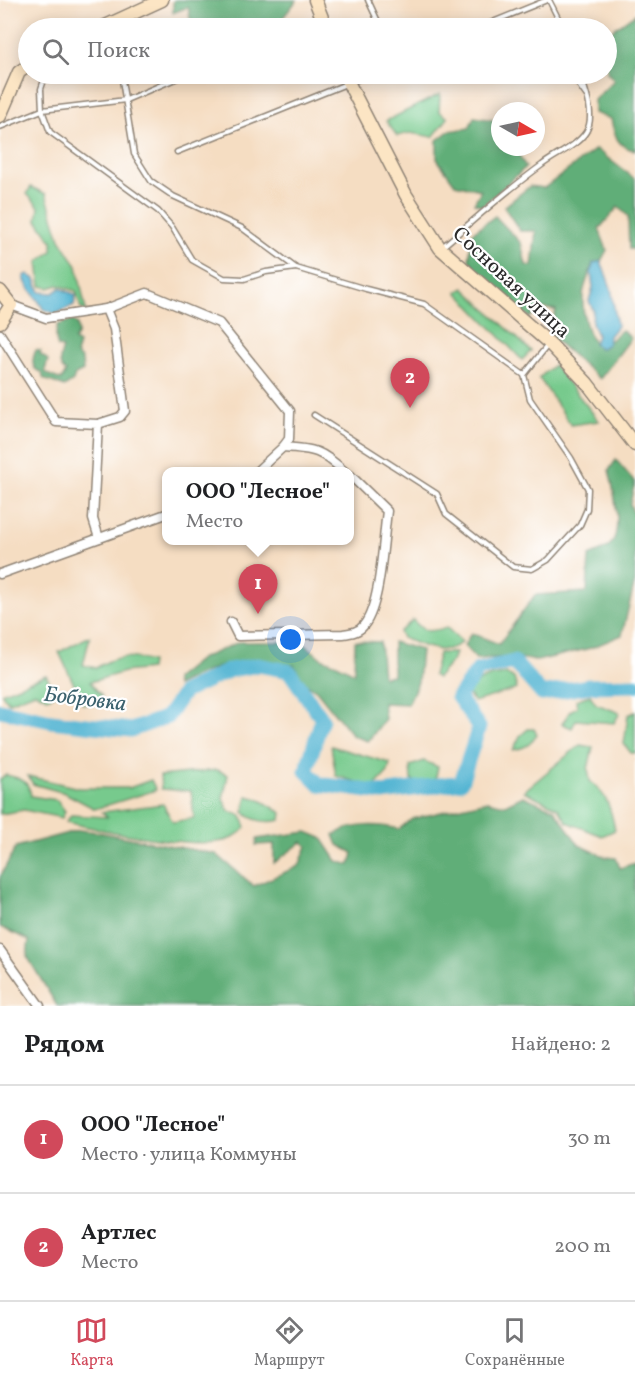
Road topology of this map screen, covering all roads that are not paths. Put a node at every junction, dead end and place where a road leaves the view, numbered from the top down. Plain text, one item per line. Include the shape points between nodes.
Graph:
1 (162, 0) edge
2 (315, 0) edge
3 (368, 0) edge
4 (548, 0) edge
5 (132, 15) junction
6 (321, 15) junction
7 (125, 18) edge
8 (130, 18) edge
9 (315, 18) edge
10 (322, 18) edge
11 (376, 18) edge
12 (503, 18) edge
13 (558, 18) edge
14 (18, 74) edge
15 (43, 84) edge
16 (123, 84) edge
17 (164, 84) edge
18 (334, 84) edge
19 (349, 84) edge
20 (577, 84) edge
21 (583, 84) edge
22 (587, 96) junction
23 (126, 100) junction
24 (42, 110) junction
25 (0, 116) edge
26 (0, 127) edge
27 (177, 152) dead end
28 (440, 248) junction
29 (296, 268) junction
30 (0, 291) edge
31 (11, 305) junction
32 (106, 309) junction
33 (0, 327) edge
34 (549, 343) junction
35 (524, 375) junction
36 (314, 414) dead end
37 (98, 424) junction
38 (635, 445) edge
39 (283, 447) junction
40 (260, 467) edge
41 (340, 467) edge
42 (354, 479) edge
43 (162, 515) edge
44 (99, 538) junction
45 (0, 574) edge
46 (231, 622) dead end
47 (0, 950) edge
48 (40, 1006) edge

1 - 5 street
2 - 6 street
3 - 11 lane
4 - 12 lane
4 - 13 lane
5 - 7 street
5 - 8 lane
6 - 9 lane
6 - 10 street
14 - 25 street
15 - 24 lane
16 - 23 lane
17 - 23 lane
18 - 27 lane
19 - 28 street, Сосновая улица via 406,195
20 - 22 lane
21 - 22 lane
22 - 28 lane via 590,120 579,140 540,166
23 - 24 lane
23 - 29 lane via 134,154 151,181 173,196 242,228
24 - 26 lane
24 - 29 lane via 50,132 158,211 192,260 224,278 244,279
28 - 34 street, Сосновая улица
29 - 35 lane via 424,304
30 - 31 street
31 - 32 street via 46,318
31 - 33 street
32 - 37 street via 114,329 125,411 120,417
32 - 39 street via 147,293 219,323 290,411 289,439
33 - 37 street via 56,422
34 - 35 lane
34 - 38 street, Сосновая улица via 587,383
35 - 36 lane via 530,399 588,489 587,509 580,525 548,560 532,569 513,567 446,514 437,494
37 - 44 street via 93,519
39 - 40 street
39 - 41 street via 324,453
42 - 46 street via 387,511 376,595 362,628 343,634 238,636
43 - 44 street
44 - 45 street
47 - 48 street

